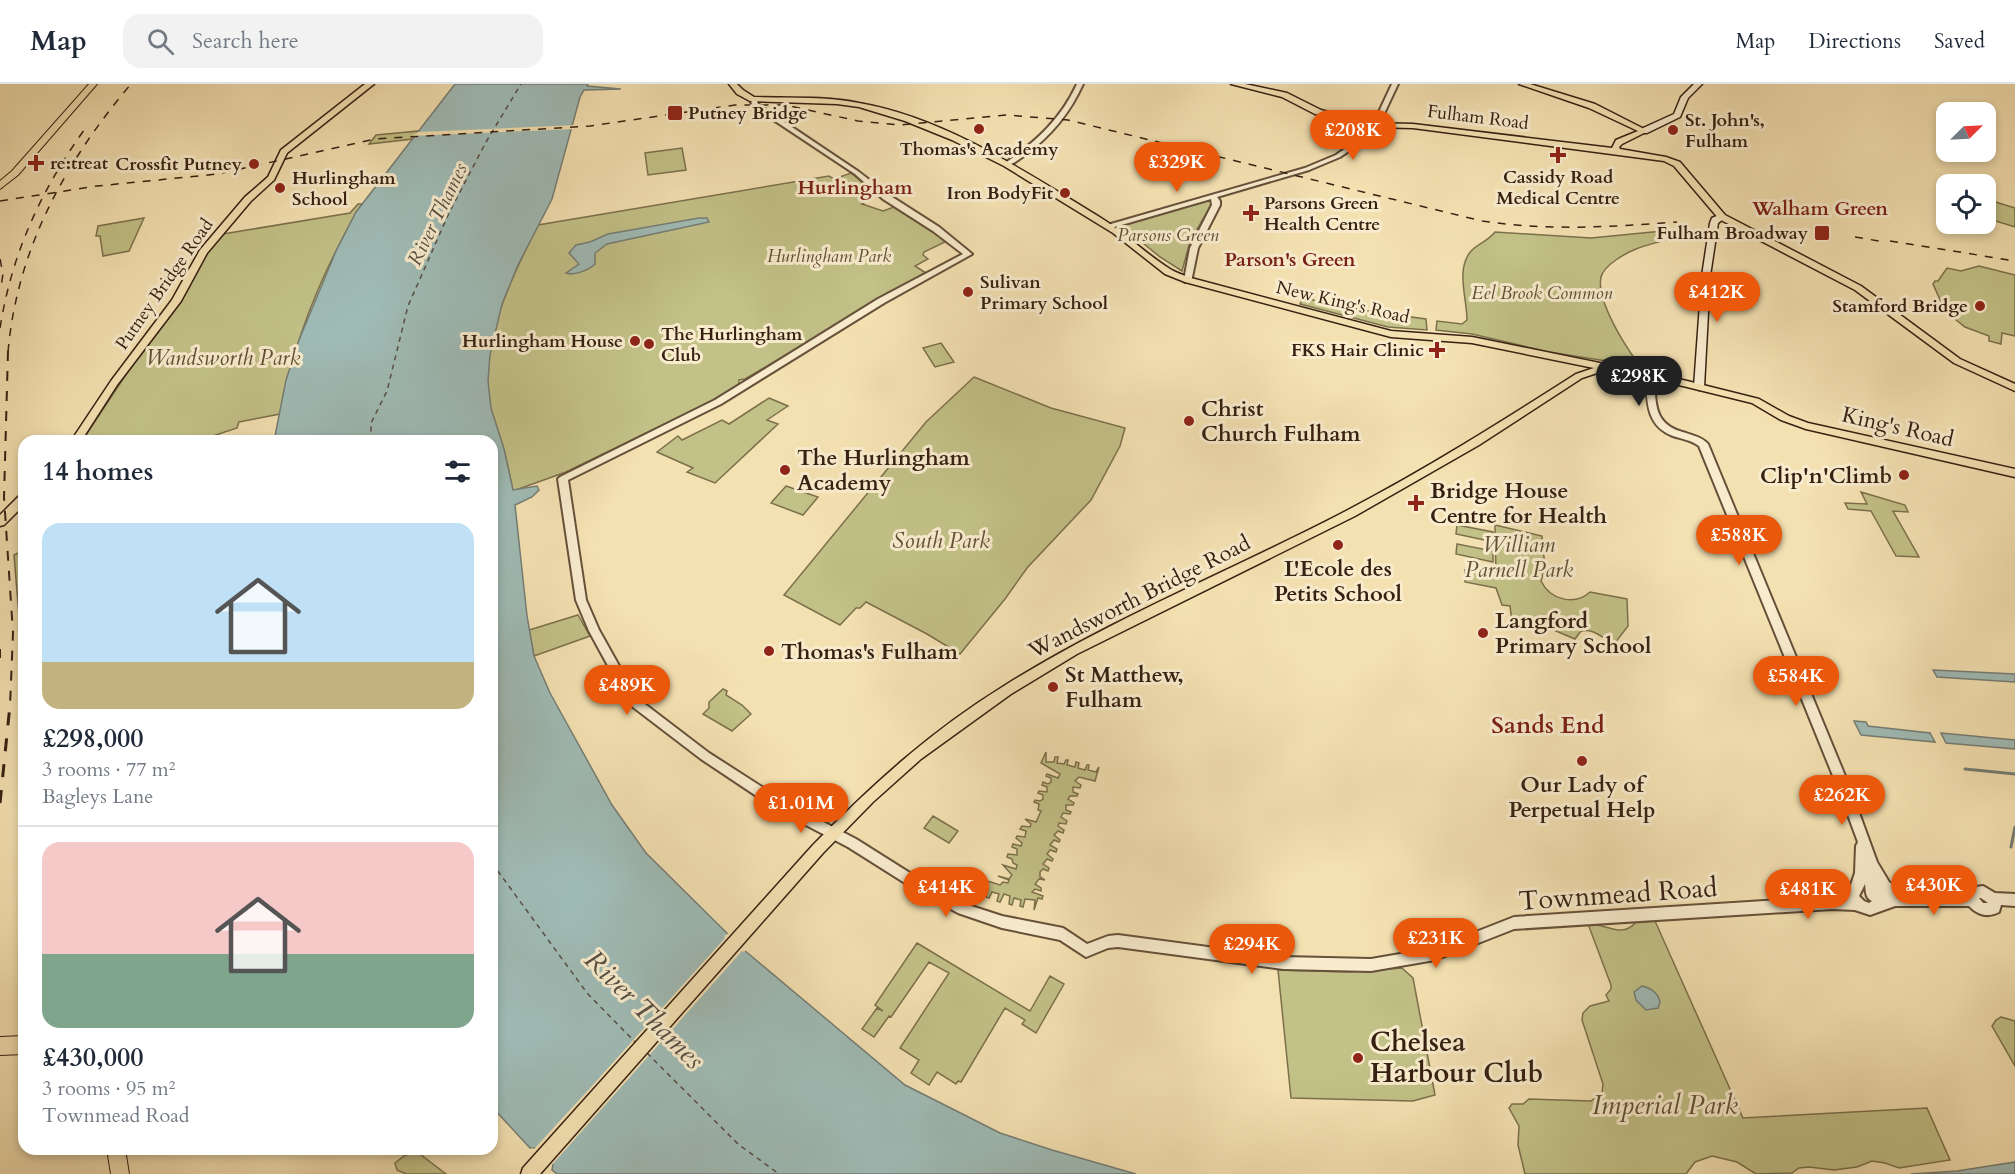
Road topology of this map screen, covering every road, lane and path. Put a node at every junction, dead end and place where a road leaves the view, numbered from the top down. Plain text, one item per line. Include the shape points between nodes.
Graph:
1 (93, 84) edge
2 (370, 84) edge
3 (733, 84) edge
4 (1080, 84) edge
5 (1235, 84) edge
6 (1395, 84) edge
7 (1523, 84) edge
8 (1698, 84) edge
9 (757, 99) junction
10 (1377, 126) junction
11 (1644, 130) junction
12 (1617, 150) junction
13 (1007, 164) junction
14 (0, 186) edge
15 (1212, 196) junction
16 (1718, 220) junction
17 (1108, 226) junction
18 (1188, 280) junction
19 (1565, 360) junction
20 (1587, 363) junction
21 (1606, 367) junction
22 (1579, 376) junction
23 (1650, 376) junction
24 (1699, 387) junction
25 (2015, 388) edge
26 (1774, 411) joint
27 (80, 435) edge
28 (2015, 473) edge
29 (18, 504) edge
30 (0, 522) edge
31 (834, 834) junction
32 (1861, 837) junction
33 (1871, 863) junction
34 (1856, 896) junction
35 (1874, 898) junction
36 (2015, 900) edge
37 (1901, 901) junction
38 (18, 1045) edge
39 (0, 1046) edge
40 (117, 1155) edge
41 (120, 1174) edge
42 (529, 1174) edge

1 - 14 highway
2 - 27 main road, Putney Bridge Road via 287,149 271,178 203,252 172,307 120,374
3 - 9 main road, New King's Road via 743,94
4 - 13 street via 1048,135
5 - 10 main road, Fulham Road via 1284,95 1318,112
6 - 10 street
7 - 11 main road via 1592,106
8 - 11 main road via 1685,97 1677,115
9 - 13 main road, New King's Road via 837,102 886,112
9 - 31 street via 756,106 936,229 968,252 967,256 881,301 717,402 563,480 582,603 633,701 708,759
10 - 12 main road, Fulham Road via 1413,126
10 - 15 street via 1363,140 1317,166
11 - 12 main road via 1619,142
12 - 16 main road, Fulham Road via 1674,163 1683,169
13 - 17 main road, New King's Road
15 - 17 street
15 - 18 street via 1216,205 1194,248
16 - 24 main road via 1706,276
16 - 25 main road via 1858,288 1957,361
17 - 18 main road, New King's Road via 1162,268
18 - 19 main road, New King's Road via 1391,334 1472,340
19 - 20 main road, New King's Road
19 - 22 main road via 1575,365
20 - 21 main road, New King's Road
20 - 22 main road
21 - 22 main road
21 - 23 main road, New King's Road
22 - 31 main road, Wandsworth Bridge Road via 1482,439 1351,513 1073,651 1007,690 916,755
23 - 24 main road, New King's Road
23 - 32 street via 1653,412 1660,425 1674,434 1702,442
24 - 26 main road, New King's Road via 1755,400
26 - 28 main road, King's Road via 1806,426
29 - 30 main road
31 - 34 street, Townmead Road via 962,909 1002,922 1063,934 1086,951 1118,941 1283,963 1371,965 1435,954 1514,922 1832,903
31 - 42 main road, Wandsworth Bridge Road
32 - 33 street
32 - 34 street via 1862,865
33 - 35 street
33 - 37 street via 1885,886
34 - 35 street, Townmead Road via 1870,909
35 - 37 street, Townmead Road
36 - 37 street, Townmead Road via 1993,899 1995,908 1988,910 1972,900
38 - 39 highway
40 - 41 highway

